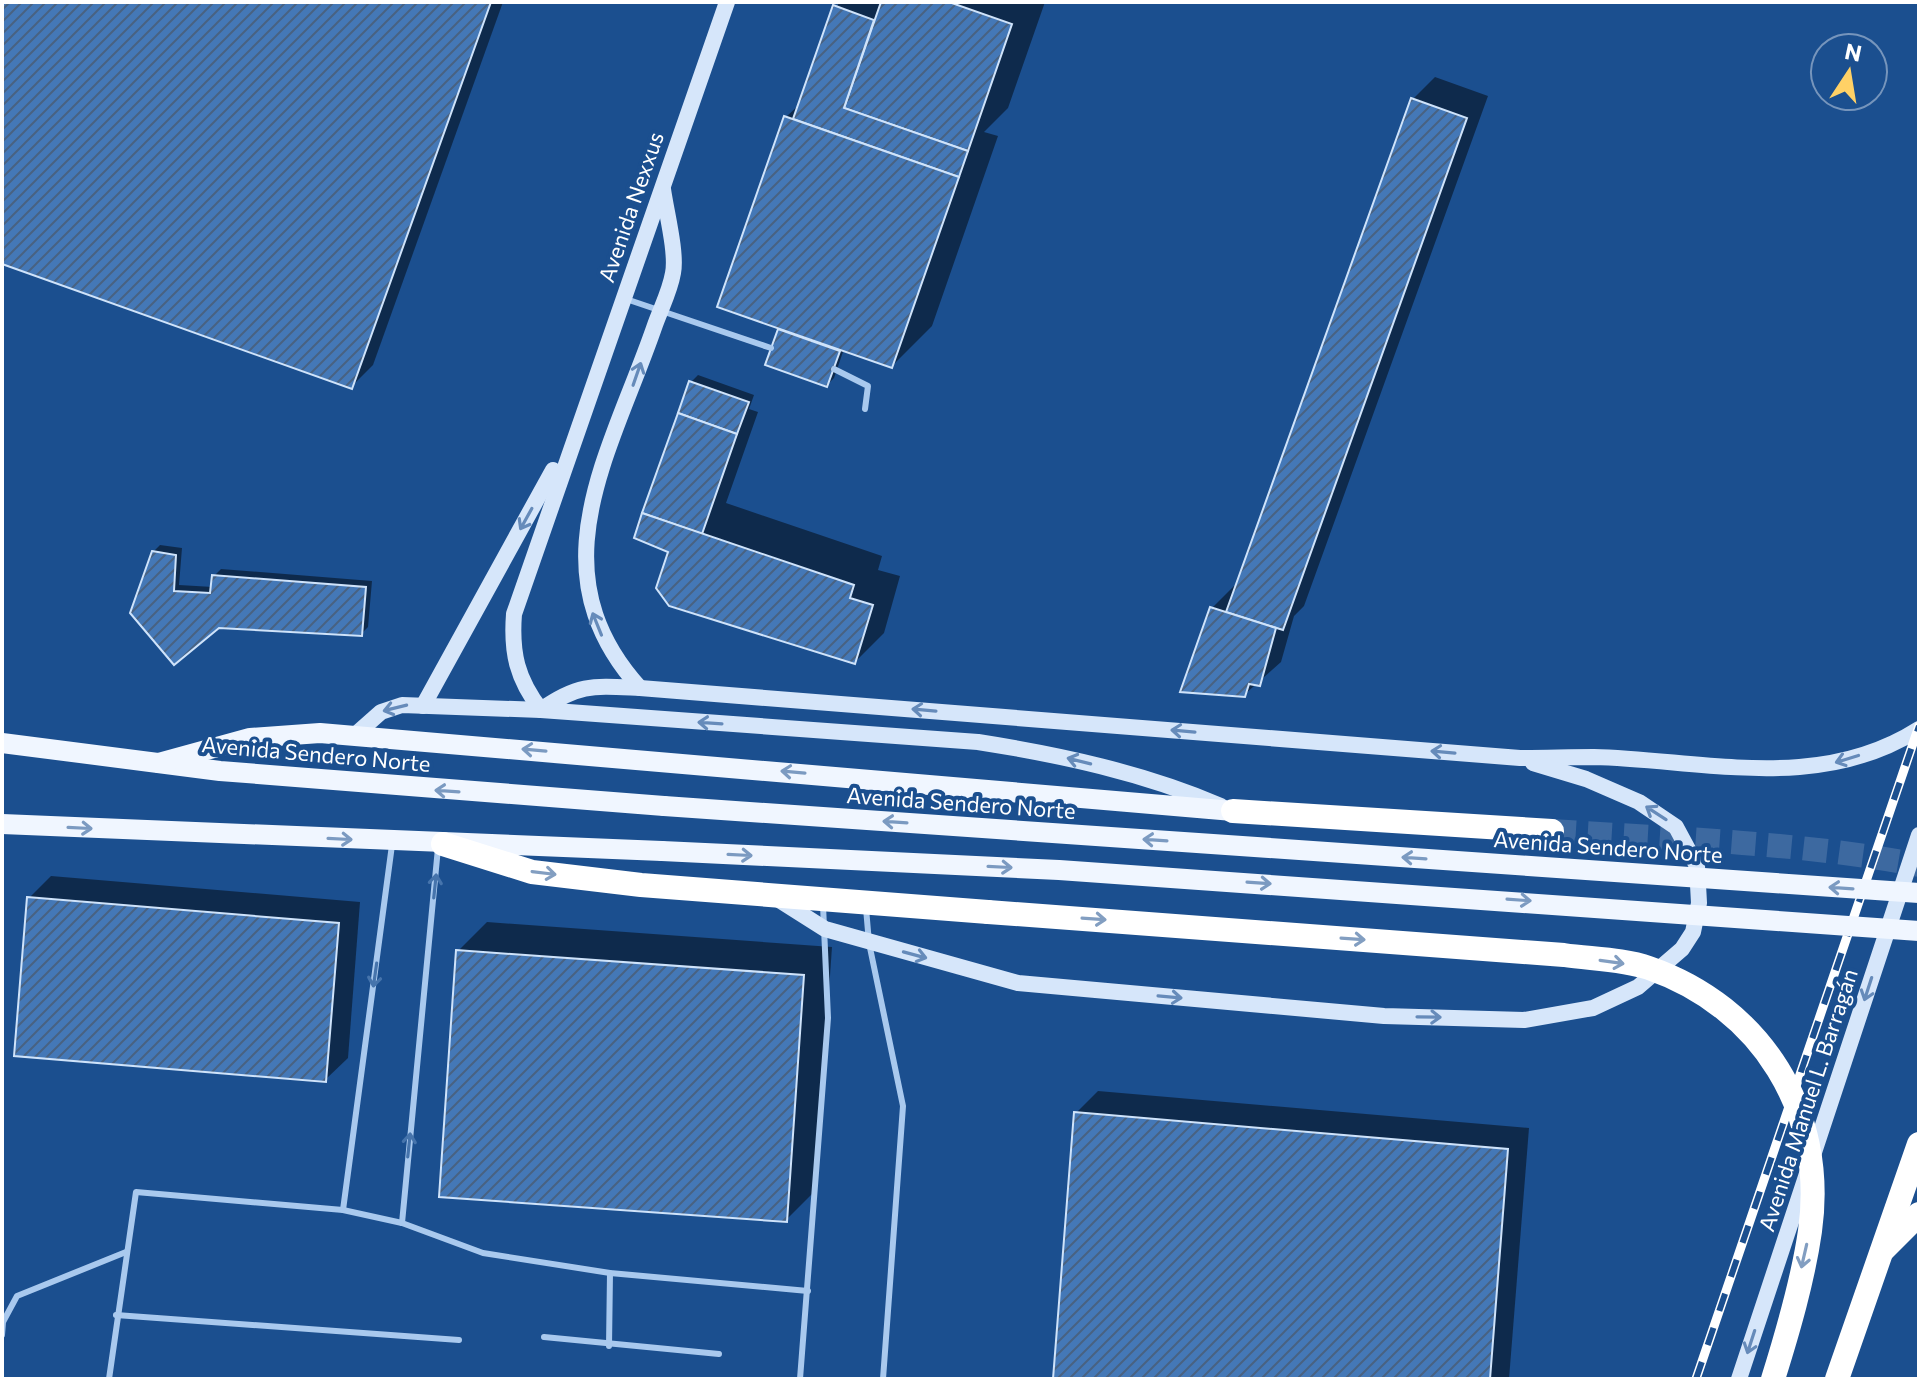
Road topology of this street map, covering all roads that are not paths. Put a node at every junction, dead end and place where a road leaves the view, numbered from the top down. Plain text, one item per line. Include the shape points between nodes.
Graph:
1 (727, 2) edge
2 (662, 184) junction
3 (622, 297) junction
4 (660, 310) junction
5 (771, 348) dead end
6 (834, 369) dead end
7 (865, 409) dead end
8 (578, 427) junction
9 (640, 688) junction
10 (423, 706) junction
11 (541, 710) junction
12 (1919, 729) edge
13 (355, 735) junction
14 (2, 743) edge
15 (1520, 758) junction
16 (159, 763) junction
17 (1233, 811) junction
18 (2, 824) edge
19 (1552, 831) tunnel mouth
20 (1919, 835) edge
21 (392, 842) junction
22 (440, 844) junction
23 (767, 893) junction
24 (1919, 893) edge
25 (822, 897) junction
26 (865, 901) junction
27 (825, 929) junction
28 (1919, 931) edge
29 (869, 943) junction
30 (1919, 1144) edge
31 (343, 1210) junction
32 (1919, 1214) edge
33 (402, 1223) junction
34 (1882, 1250) junction
35 (126, 1252) junction
36 (610, 1273) junction
37 (808, 1291) junction
38 (116, 1315) junction
39 (2, 1335) edge
40 (544, 1337) dead end
41 (459, 1340) dead end
42 (609, 1346) junction
43 (719, 1354) dead end
44 (109, 1379) edge
45 (800, 1379) edge
46 (883, 1379) edge
47 (1739, 1379) edge
48 (1773, 1379) edge
49 (1837, 1379) edge

1 - 2 street, Avenida Nexxus
2 - 3 street, Avenida Nexxus
2 - 4 street via 674,271
3 - 4 lane
3 - 8 street, Avenida Nexxus
4 - 5 lane
9 -> 4 street via 605,644 590,606 584,556 594,497
6 - 7 lane via 868,386
8 -> 10 street
8 - 11 street via 514,614 513,656 523,686
9 - 11 street via 573,689
15 -> 9 street
10 - 11 street
10 -> 13 street via 393,706
17 -> 11 street via 1099,766 978,742
12 -> 15 street via 1881,749 1828,765 1772,771 1595,757
13 - 16 main road via 290,732
17 -> 13 main road
14 - 16 main road, Avenida Sendero Norte
29 -> 15 street via 1018,983 1304,1009 1524,1020 1593,1008 1638,987 1682,949 1693,932 1699,903 1697,866 1676,827 1639,802
24 -> 16 main road, Avenida Sendero Norte, bridge via 396,787
17 - 19 highway
18 -> 21 main road
20 -> 47 street, Avenida Manuel L. Barragán
21 - 22 main road
21 -> 31 lane
22 -> 23 highway via 532,872
22 -> 28 main road, bridge via 1091,872
33 -> 22 lane
23 - 25 highway
23 - 27 street
25 - 26 highway
25 - 27 lane
26 - 29 lane
26 -> 48 highway, bridge via 1564,955 1646,967 1700,989 1743,1022 1779,1065 1800,1114 1810,1170 1811,1229
27 - 29 street
27 - 37 lane via 828,1018
29 - 46 lane via 903,1106
30 - 34 highway
31 - 33 lane
31 - 35 lane via 136,1192
32 - 34 highway
33 - 36 lane via 483,1253
34 - 49 highway
35 - 38 lane
35 - 39 lane via 17,1296
36 - 37 lane
36 - 42 lane
37 - 45 lane
38 - 41 lane
38 - 44 lane
40 - 42 lane
42 - 43 lane

